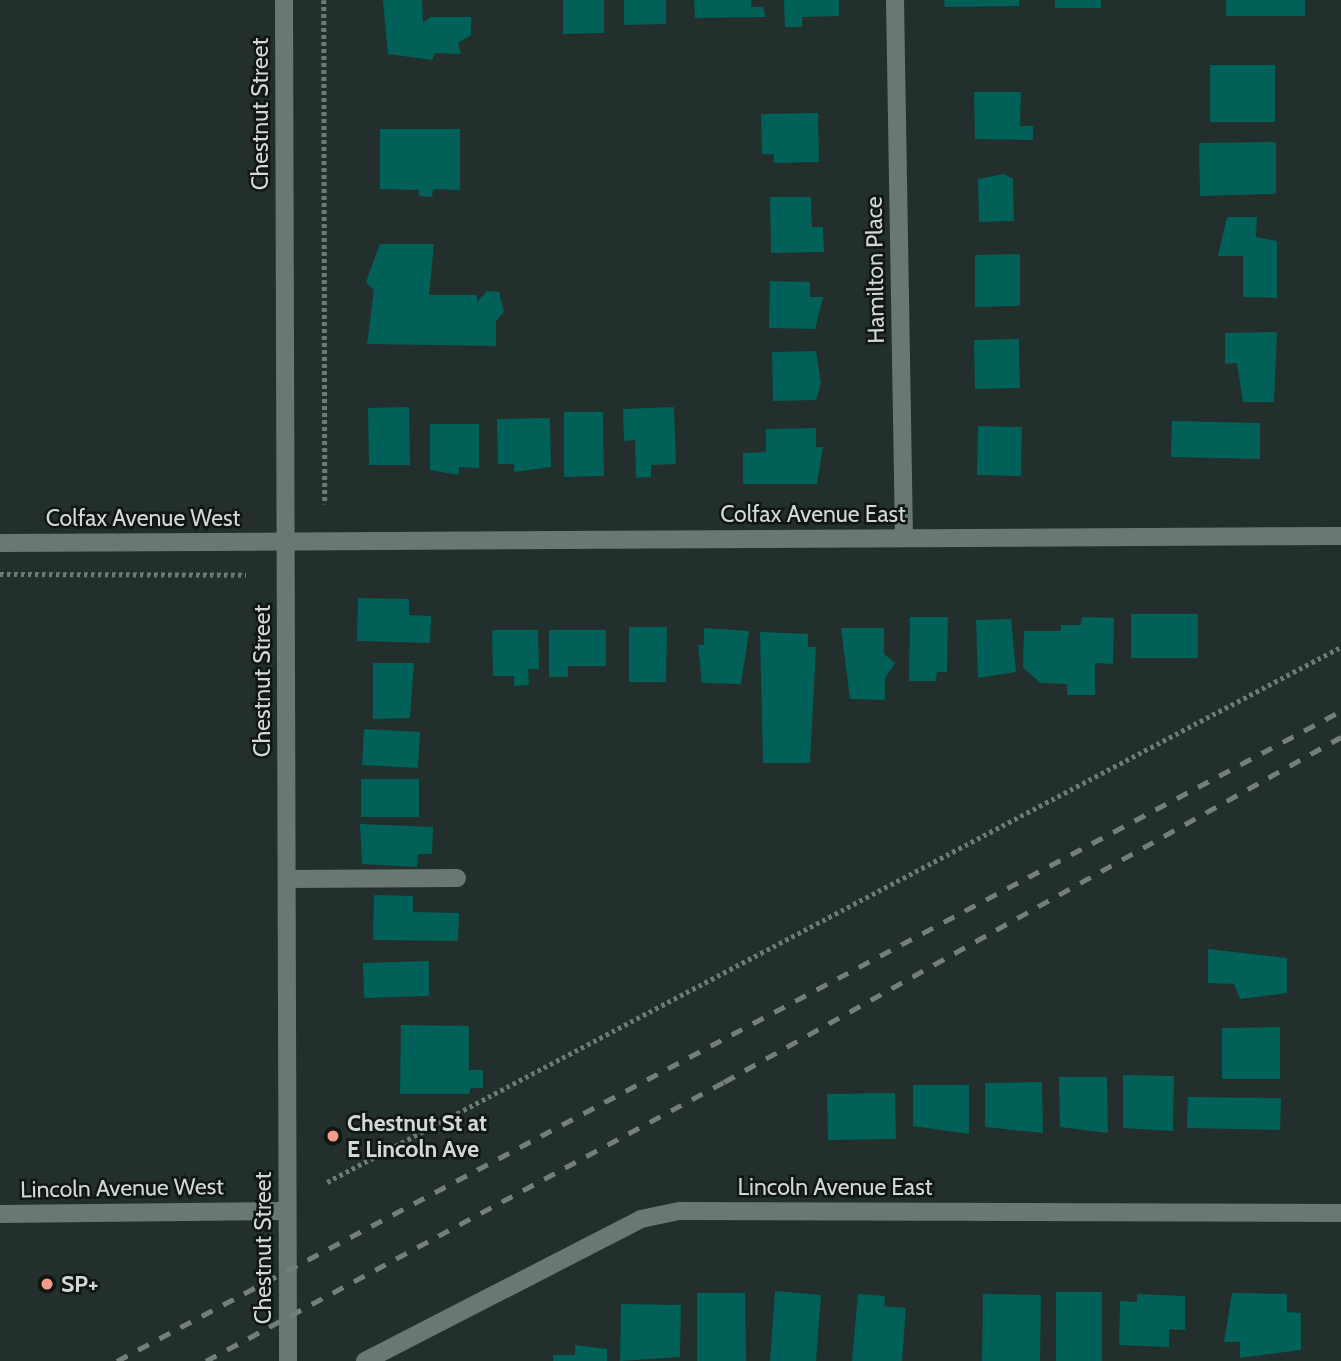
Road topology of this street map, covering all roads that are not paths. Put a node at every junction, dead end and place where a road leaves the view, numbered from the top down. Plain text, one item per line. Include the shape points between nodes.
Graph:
1 (284, 0) edge
2 (895, 0) edge
3 (1341, 536) edge
4 (904, 538) junction
5 (0, 543) edge
6 (286, 543) junction
7 (457, 878) dead end
8 (287, 879) junction
9 (287, 1211) junction
10 (1341, 1213) edge
11 (0, 1214) edge
12 (288, 1361) edge
13 (365, 1361) edge

1 - 6 street, Chestnut Street
2 - 4 street, Hamilton Place
3 - 4 street, Colfax Avenue East
4 - 6 street, Colfax Avenue East
5 - 6 street, Colfax Avenue West
6 - 8 street, Chestnut Street
7 - 8 street
8 - 9 street, Chestnut Street
9 - 11 street, Lincoln Avenue West
9 - 12 street, Chestnut Street
10 - 13 street, Lincoln Avenue East via 680,1211 641,1219

